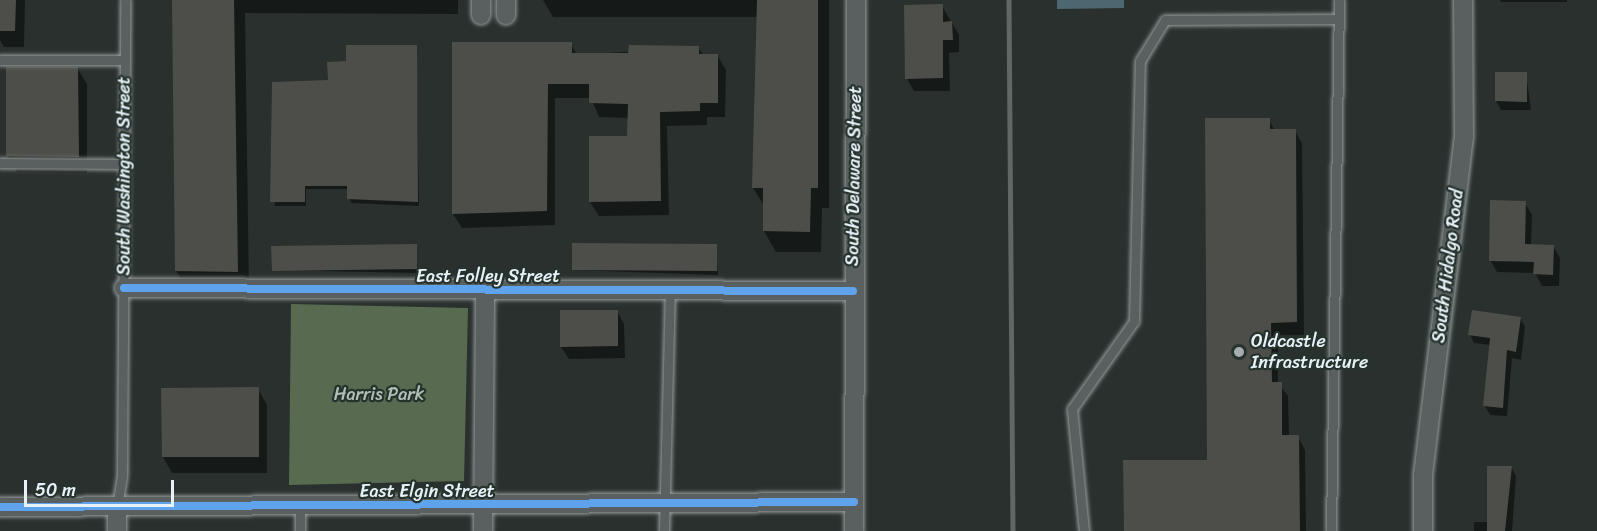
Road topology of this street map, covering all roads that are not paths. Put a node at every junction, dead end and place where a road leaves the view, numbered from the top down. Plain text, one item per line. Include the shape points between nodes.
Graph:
1 (125, 0) edge
2 (856, 0) edge
3 (1339, 0) edge
4 (1463, 0) edge
5 (1338, 19) junction
6 (0, 60) edge
7 (125, 60) junction
8 (0, 163) edge
9 (124, 164) junction
10 (124, 288) junction
11 (485, 291) junction
12 (670, 291) junction
13 (853, 291) junction
14 (854, 502) junction
15 (664, 504) junction
16 (0, 507) edge
17 (117, 507) junction
18 (300, 507) junction
19 (483, 507) junction
20 (117, 531) edge
21 (300, 531) edge
22 (483, 531) edge
23 (664, 531) edge
24 (854, 531) edge
25 (1084, 531) edge
26 (1331, 531) edge
27 (1423, 531) edge

1 - 7 lane, South Washington Street
2 - 13 street, South Delaware Street
3 - 5 lane
4 - 27 street, South Hidalgo Road via 1464,137 1423,475
5 - 25 lane via 1165,20 1140,61 1134,321 1072,409
5 - 26 lane
6 - 7 lane
7 - 9 lane, South Washington Street
8 - 9 lane
9 - 10 lane, South Washington Street
10 - 11 street, East Folley Street
10 - 17 lane, South Washington Street
11 - 12 street, East Folley Street
11 - 19 street
12 - 13 street, East Folley Street
12 - 15 lane
13 - 14 street, South Delaware Street
14 - 15 street, East Elgin Street
14 - 24 street, South Delaware Street
15 - 19 street, East Elgin Street
15 - 23 lane
16 - 17 street, East Elgin Street
17 - 18 street, East Elgin Street
17 - 20 street, South Washington Street
18 - 19 street, East Elgin Street
18 - 21 lane
19 - 22 street

